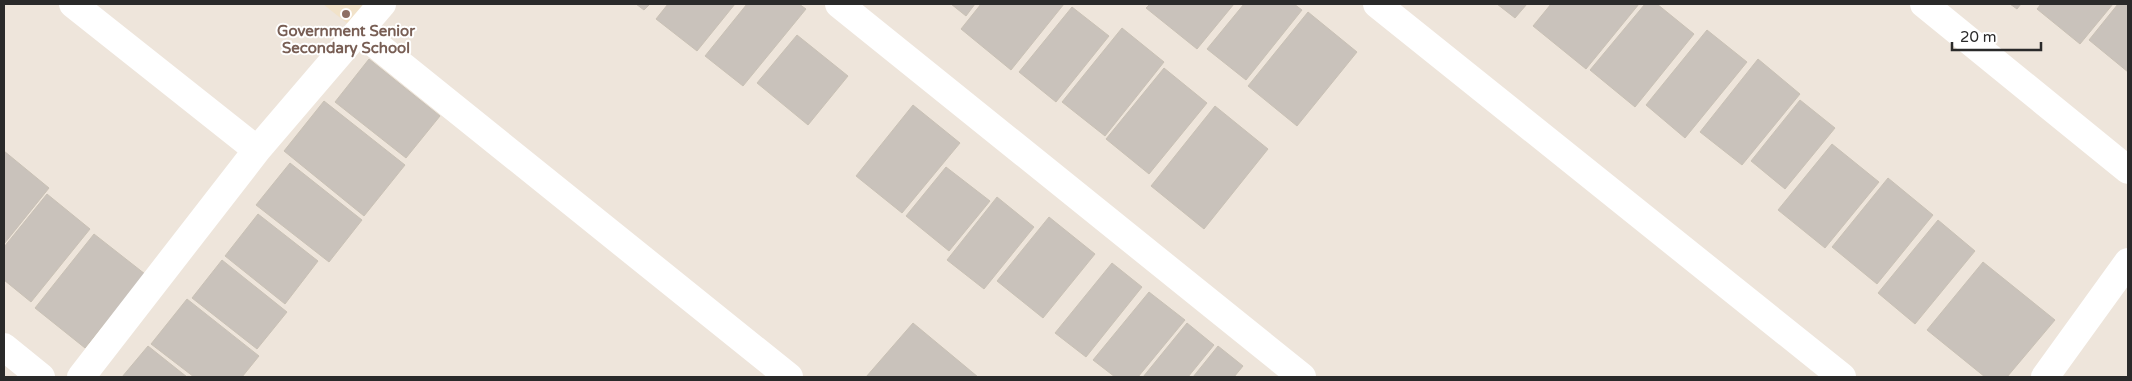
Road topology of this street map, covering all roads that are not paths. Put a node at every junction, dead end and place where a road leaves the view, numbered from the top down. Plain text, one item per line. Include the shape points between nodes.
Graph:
1 (73, 4) edge
2 (382, 4) edge
3 (839, 4) edge
4 (1378, 4) edge
5 (1924, 4) edge
6 (359, 31) junction
7 (257, 150) junction
8 (2128, 170) edge
9 (2128, 262) edge
10 (4, 347) edge
11 (41, 377) edge
12 (82, 377) edge
13 (789, 377) edge
14 (1302, 377) edge
15 (1842, 377) edge
16 (2045, 377) edge

1 - 7 street
2 - 6 street
3 - 14 street
4 - 15 street
5 - 8 street
6 - 7 street
6 - 13 street
7 - 12 street
9 - 16 street
10 - 11 street

